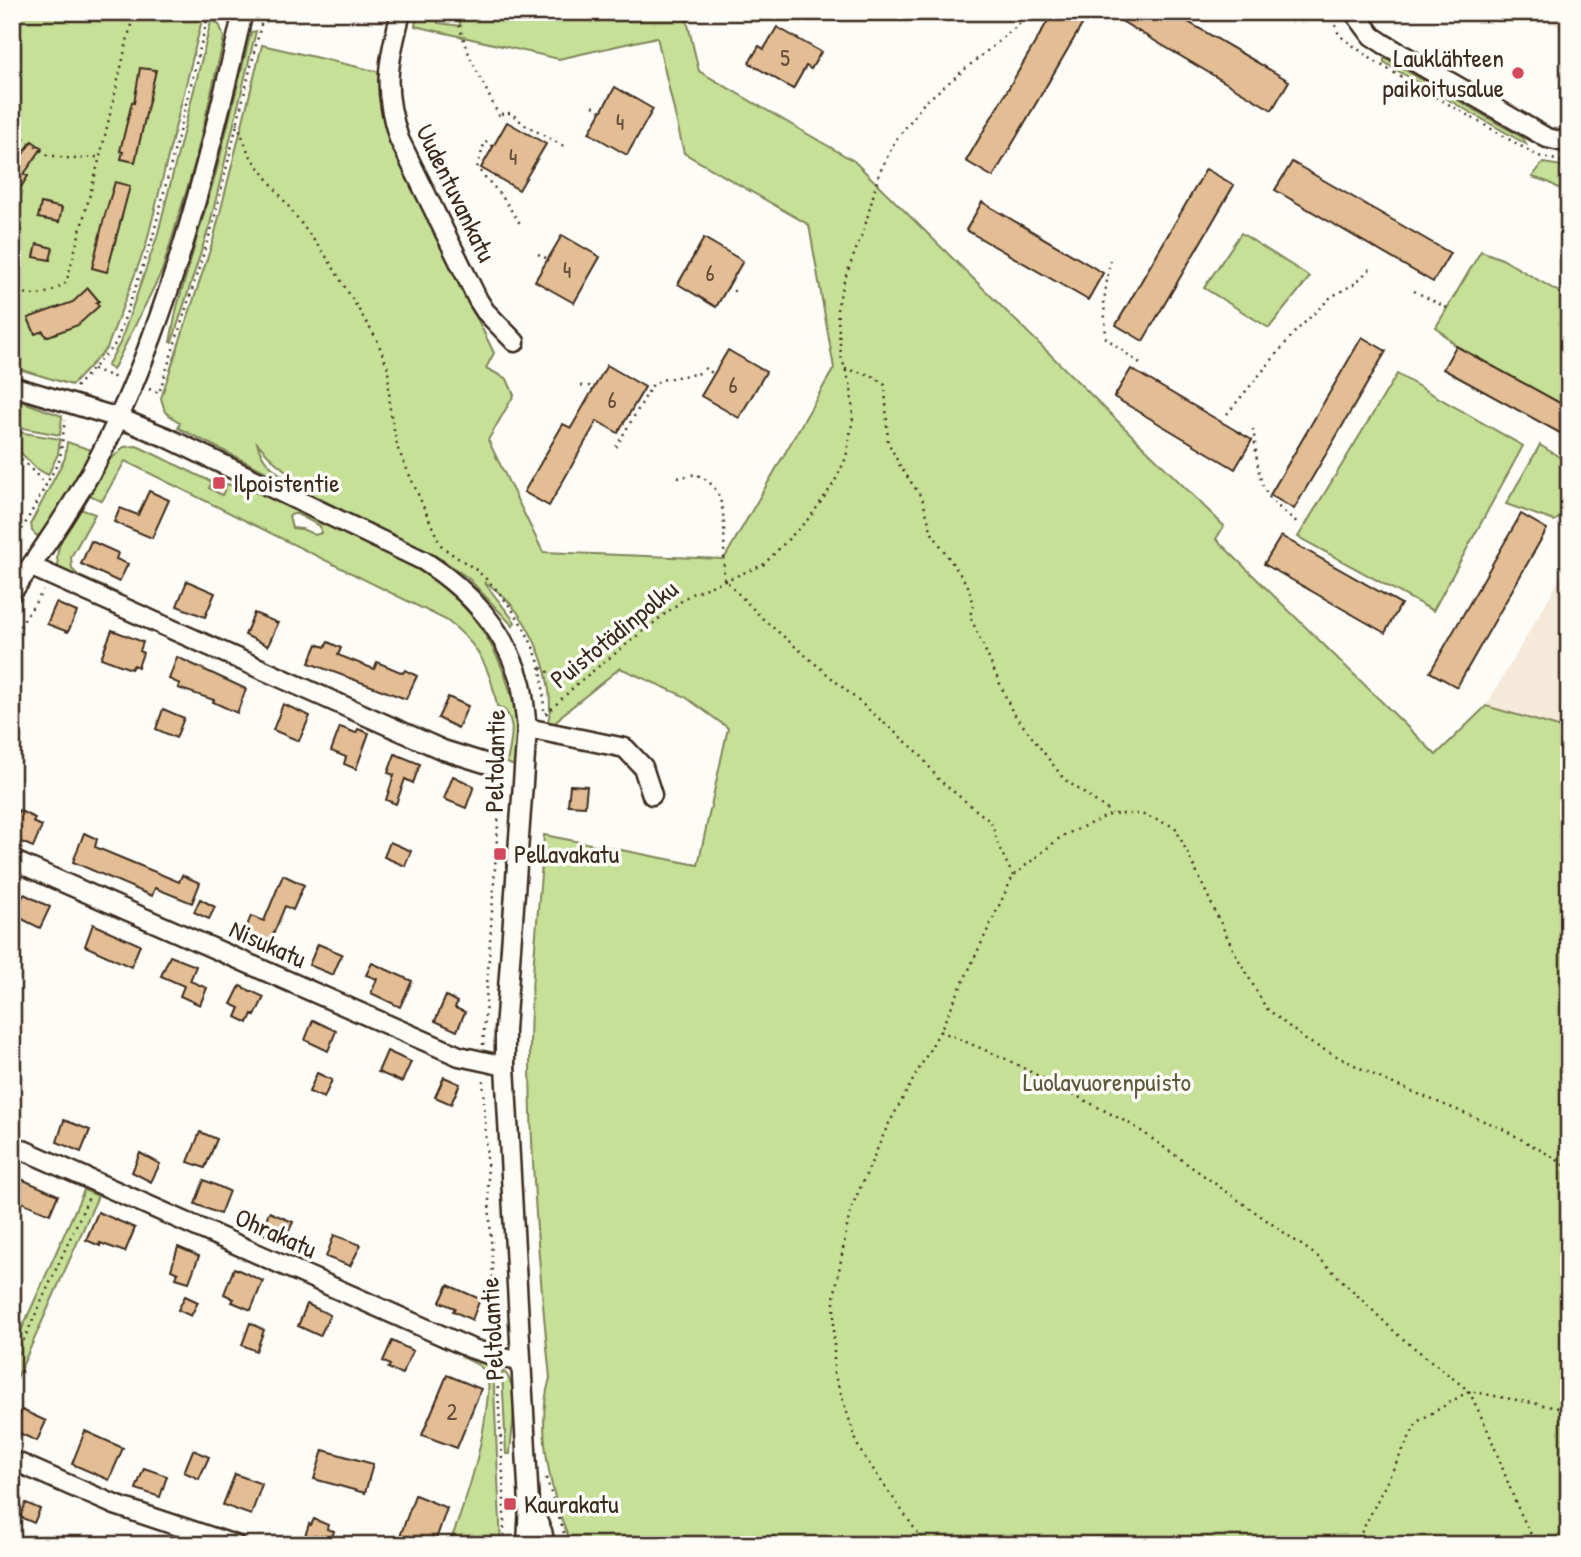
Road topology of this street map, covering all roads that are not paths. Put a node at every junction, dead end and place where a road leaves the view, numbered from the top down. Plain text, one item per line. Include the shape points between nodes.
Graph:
1 (243, 12) edge
2 (401, 12) edge
3 (1354, 12) edge
4 (1569, 143) edge
5 (515, 342) dead end
6 (12, 386) edge
7 (118, 418) junction
8 (32, 566) junction
9 (12, 592) edge
10 (527, 728) junction
11 (491, 765) dead end
12 (652, 795) dead end
13 (12, 860) edge
14 (505, 1066) junction
15 (12, 1145) edge
16 (520, 1361) junction
17 (12, 1460) edge
18 (529, 1504) junction
19 (235, 1545) edge
20 (527, 1545) edge
21 (545, 1545) edge

1 - 7 street via 182,250
2 - 5 street, Uudentuvankatu via 387,74 391,116 478,300
3 - 4 street via 1384,44 1547,138
6 - 7 street, Peltolantie
7 - 8 street via 89,475
7 - 10 street, Peltolantie via 407,551 456,584 484,612 515,667
8 - 9 street
8 - 11 street via 443,750
10 - 12 street via 625,748 643,767
10 - 14 street, Peltolantie
13 - 14 street, Nisukatu via 458,1056
14 - 16 street, Peltolantie
15 - 16 street, Ohrakatu via 470,1348
16 - 18 street, Peltolantie
17 - 19 street via 115,1505
18 - 20 street, Peltolantie
18 - 21 street, Peltolantie

